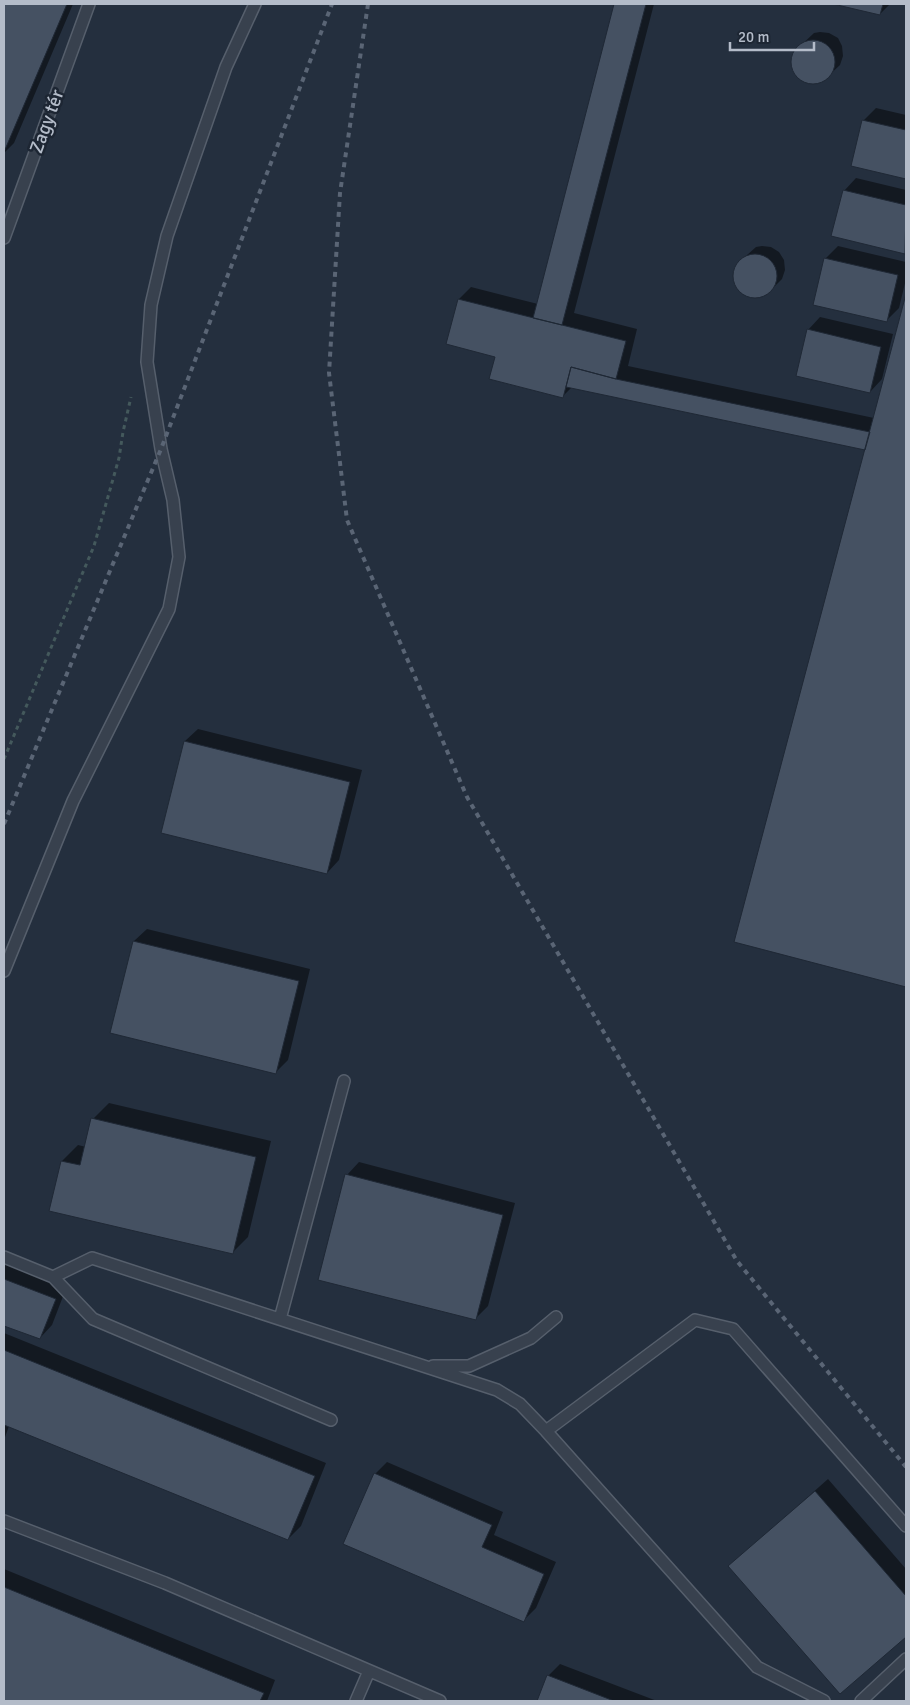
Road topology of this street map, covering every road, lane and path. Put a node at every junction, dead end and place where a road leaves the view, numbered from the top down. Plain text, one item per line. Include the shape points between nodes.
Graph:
1 (89, 4) edge
2 (255, 4) edge
3 (4, 237) edge
4 (147, 362) junction
5 (4, 759) edge
6 (4, 971) edge
7 (344, 1081) dead end
8 (4, 1257) edge
9 (53, 1277) junction
10 (556, 1318) dead end
11 (280, 1319) junction
12 (422, 1366) junction
13 (331, 1420) dead end
14 (546, 1432) junction
15 (4, 1521) edge
16 (906, 1526) edge
17 (906, 1660) edge
18 (369, 1671) junction
19 (356, 1701) edge
20 (440, 1701) edge
21 (824, 1701) edge
22 (861, 1701) edge

1 - 3 lane, Zagy tér
2 - 4 lane via 226,67 167,236 151,305
4 - 5 path via 132,391 119,458 94,546
4 - 6 lane via 173,500 179,557 168,609 73,801
7 - 11 lane
8 - 9 lane
9 - 11 lane via 92,1258
9 - 13 lane via 93,1319
10 - 12 lane via 531,1338 469,1366
11 - 12 lane
12 - 14 lane via 497,1390 520,1404
14 - 16 lane via 695,1320 733,1329
14 - 21 lane via 757,1667
15 - 18 lane via 165,1583
17 - 22 lane
18 - 19 lane
18 - 20 lane

